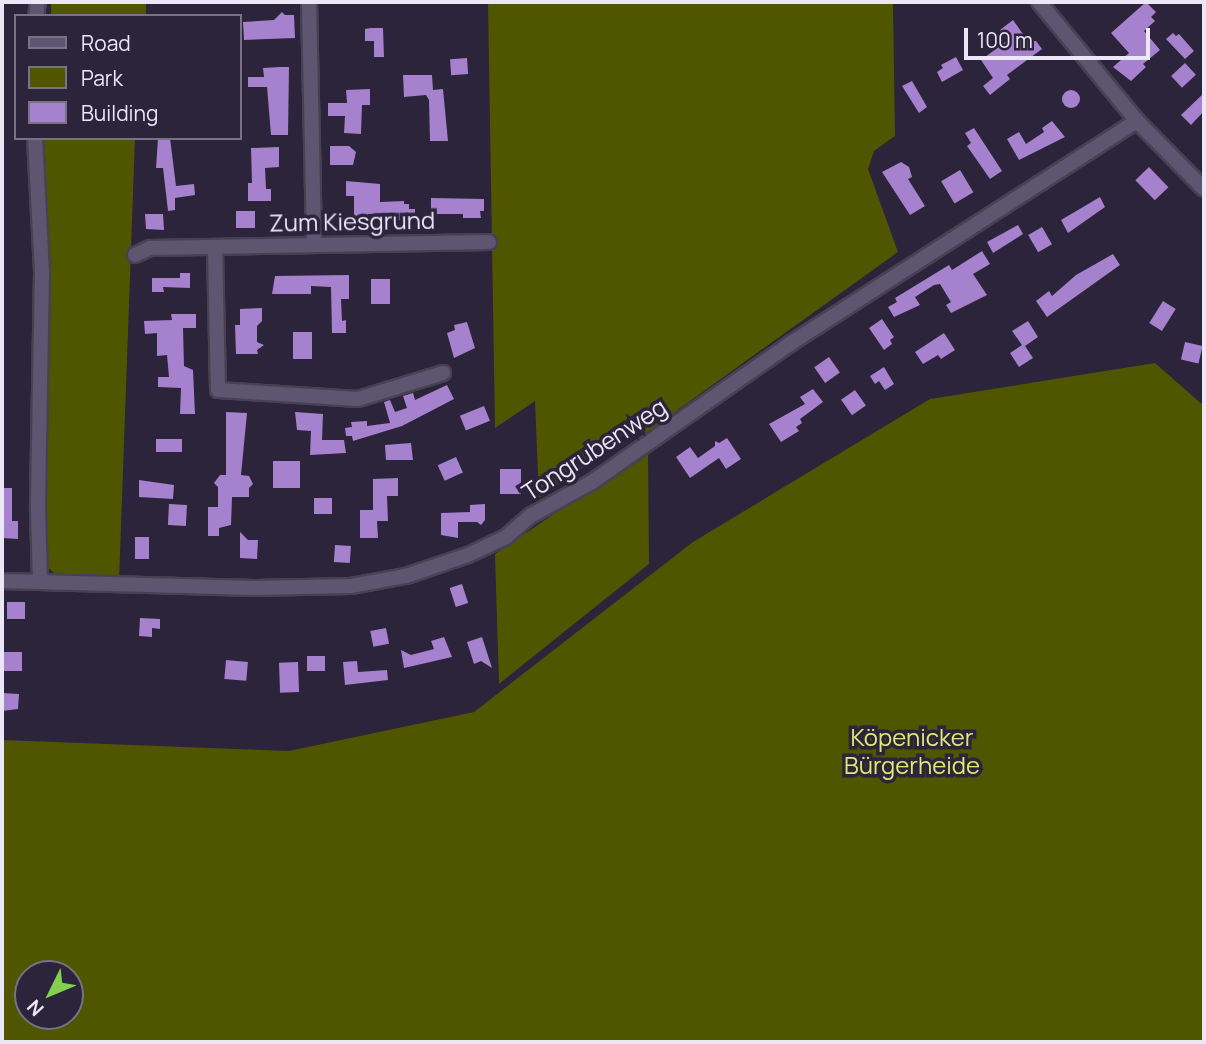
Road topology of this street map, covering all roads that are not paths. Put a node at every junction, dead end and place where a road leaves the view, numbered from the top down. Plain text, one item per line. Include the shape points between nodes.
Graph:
1 (309, 2) edge
2 (1039, 2) edge
3 (1137, 121) junction
4 (35, 140) edge
5 (1204, 189) edge
6 (489, 242) dead end
7 (314, 244) junction
8 (215, 247) junction
9 (135, 255) dead end
10 (443, 373) dead end
11 (2, 581) edge
12 (40, 582) junction

1 - 7 street
2 - 3 street
3 - 5 street
3 - 12 street, Tongrubenweg via 791,342 592,482 530,516 506,537 468,555 406,576 351,586
4 - 12 street via 43,272
6 - 7 street, Zum Kiesgrund
7 - 8 street, Zum Kiesgrund
8 - 9 street, Zum Kiesgrund via 150,248
8 - 10 street via 218,390 358,399
11 - 12 street, Tongrubenweg

